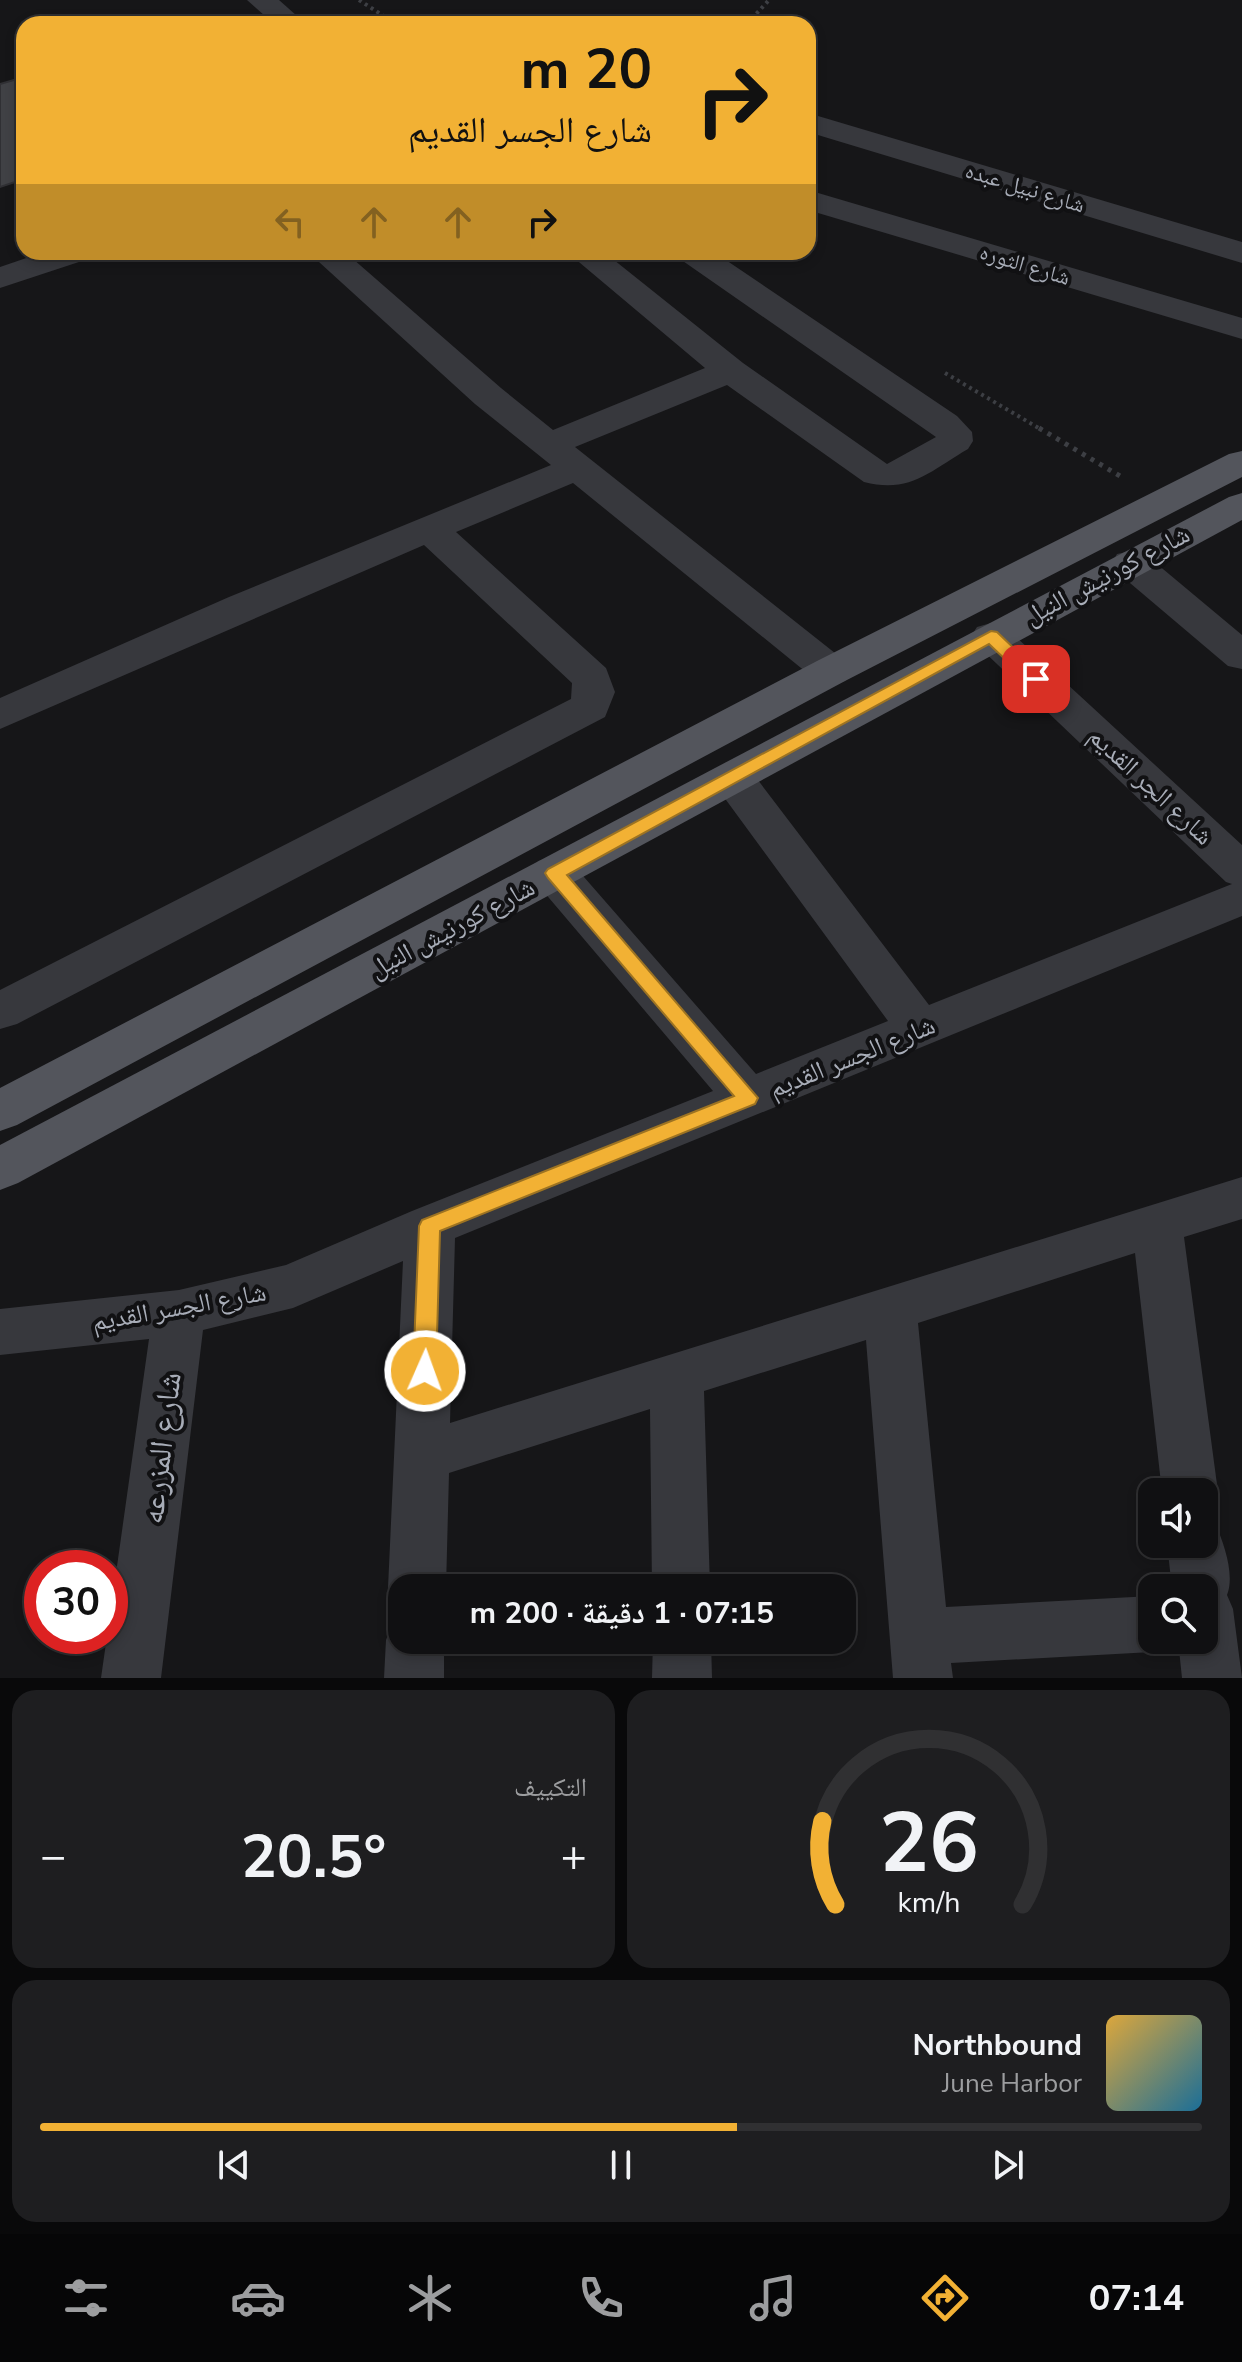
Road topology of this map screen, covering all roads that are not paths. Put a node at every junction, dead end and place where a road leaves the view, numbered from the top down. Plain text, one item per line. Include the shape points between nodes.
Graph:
1 (261, 0) edge
2 (282, 16) edge
3 (816, 124) edge
4 (816, 202) edge
5 (1242, 253) edge
6 (53, 260) edge
7 (334, 260) edge
8 (594, 260) edge
9 (704, 260) edge
10 (0, 278) edge
11 (1242, 329) edge
12 (730, 371) junction
13 (562, 456) junction
14 (1242, 462) edge
15 (1242, 505) edge
16 (430, 529) junction
17 (1131, 563) junction
18 (991, 636) junction
19 (1242, 656) edge
20 (831, 671) junction
21 (0, 715) edge
22 (733, 778) junction
23 (1242, 871) edge
24 (554, 873) junction
25 (1242, 898) edge
26 (0, 1011) edge
27 (921, 1030) junction
28 (748, 1098) junction
29 (0, 1111) edge
30 (0, 1169) edge
31 (1242, 1198) edge
32 (1157, 1225) junction
33 (430, 1226) junction
34 (890, 1309) junction
35 (179, 1313) junction
36 (0, 1332) edge
37 (677, 1377) junction
38 (422, 1457) junction
39 (1188, 1478) edge
40 (418, 1574) edge
41 (681, 1574) edge
42 (1138, 1624) edge
43 (415, 1654) edge
44 (682, 1654) edge
45 (1208, 1654) edge
46 (921, 1658) edge
47 (131, 1678) edge
48 (414, 1678) edge
49 (682, 1678) edge
50 (1212, 1678) edge

1 - 2 street
3 - 5 street, شارع نبيل عبده
4 - 11 street, شارع الثوره
6 - 10 street
7 - 13 street
8 - 12 street
9 - 12 street via 944,424 954,432 955,441 894,476 877,474
12 - 13 street
13 - 16 street
13 - 20 street
14 - 20 main road, شارع كورنيش النيل
15 - 17 main road, شارع كورنيش النيل
16 - 21 street
16 - 26 street via 591,678 590,707
17 - 18 main road, شارع كورنيش النيل
17 - 19 street
18 - 22 main road, شارع كورنيش النيل
18 - 23 street, شارع الجر القديم
20 - 29 main road, شارع كورنيش النيل
22 - 24 main road, شارع كورنيش النيل
22 - 27 street
24 - 28 street
24 - 30 main road, شارع كورنيش النيل
25 - 27 street, شارع الجسر القديم
27 - 28 street, شارع الجسر القديم
28 - 33 street, شارع الجسر القديم
31 - 32 street
32 - 34 street
32 - 39 street
33 - 35 street, شارع الجسر القديم via 293,1286
33 - 38 street
34 - 37 street
34 - 46 street
35 - 36 street, شارع الجسر القديم
35 - 47 street, شارع المزرعه
37 - 38 street
37 - 41 street
38 - 40 street
42 - 46 street
43 - 48 street
44 - 49 street
45 - 50 street

